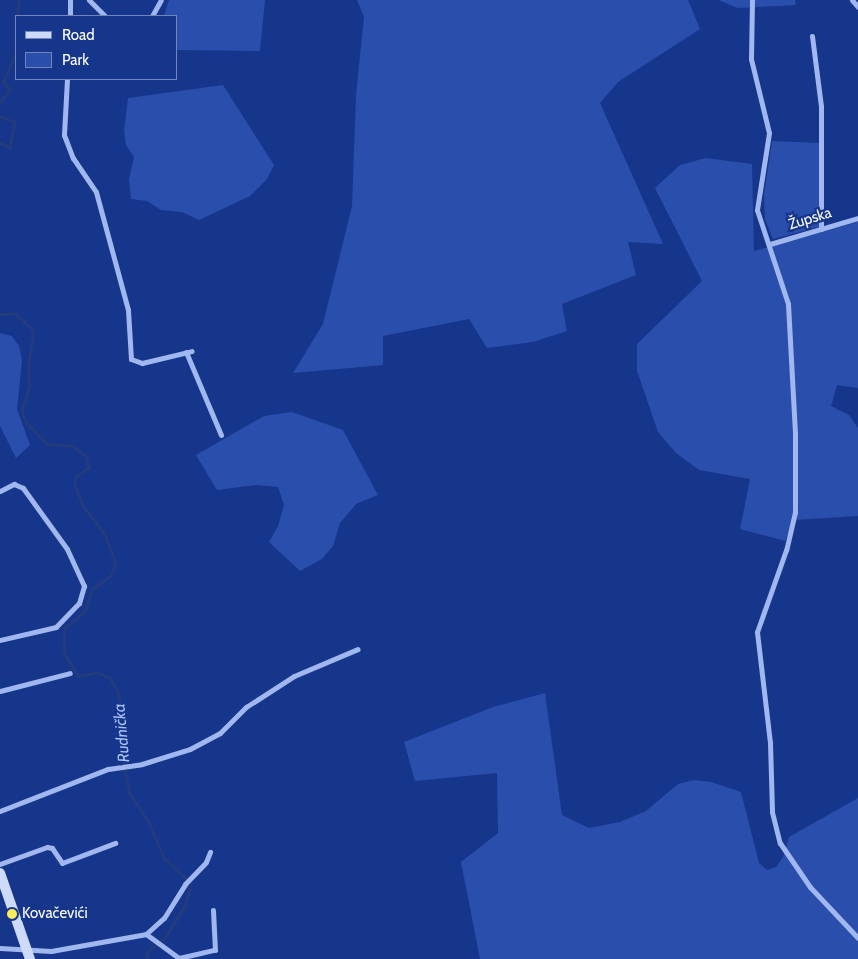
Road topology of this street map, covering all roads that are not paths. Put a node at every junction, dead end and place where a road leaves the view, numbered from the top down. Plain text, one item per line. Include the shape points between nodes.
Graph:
1 (70, 0) edge
2 (89, 0) edge
3 (161, 0) edge
4 (752, 0) edge
5 (759, 0) edge
6 (852, 0) edge
7 (858, 7) edge
8 (70, 15) edge
9 (104, 15) edge
10 (153, 15) edge
11 (812, 36) dead end
12 (67, 80) edge
13 (858, 218) edge
14 (821, 230) junction
15 (770, 244) junction
16 (221, 434) dead end
17 (0, 491) edge
18 (0, 640) edge
19 (358, 649) dead end
20 (70, 673) dead end
21 (0, 691) edge
22 (0, 811) edge
23 (115, 842) dead end
24 (210, 852) dead end
25 (0, 864) edge
26 (0, 873) edge
27 (213, 910) dead end
28 (146, 934) junction
29 (858, 938) edge
30 (0, 948) edge
31 (29, 954) edge
32 (179, 959) edge

1 - 8 street
2 - 9 street
3 - 10 street
4 - 5 street
4 - 15 street via 751,59 770,133 757,210
6 - 7 street
11 - 14 street via 821,106
12 - 16 street via 64,135 72,158 96,192 128,310 131,359 142,363 189,351
13 - 14 street, Župska
14 - 15 street, Župska
15 - 29 street via 788,304 796,435 795,512 784,558 757,632 770,743 772,812 780,843 810,887
17 - 18 street via 14,484 23,488 67,550 84,586 79,603 56,627
19 - 22 street via 294,676 246,707 209,740 153,762 122,766
20 - 21 street
23 - 25 street via 62,864 52,848 46,847
24 - 28 street via 164,918
26 - 31 street
27 - 32 street via 215,950
28 - 31 street
28 - 32 street via 165,945
30 - 31 street

